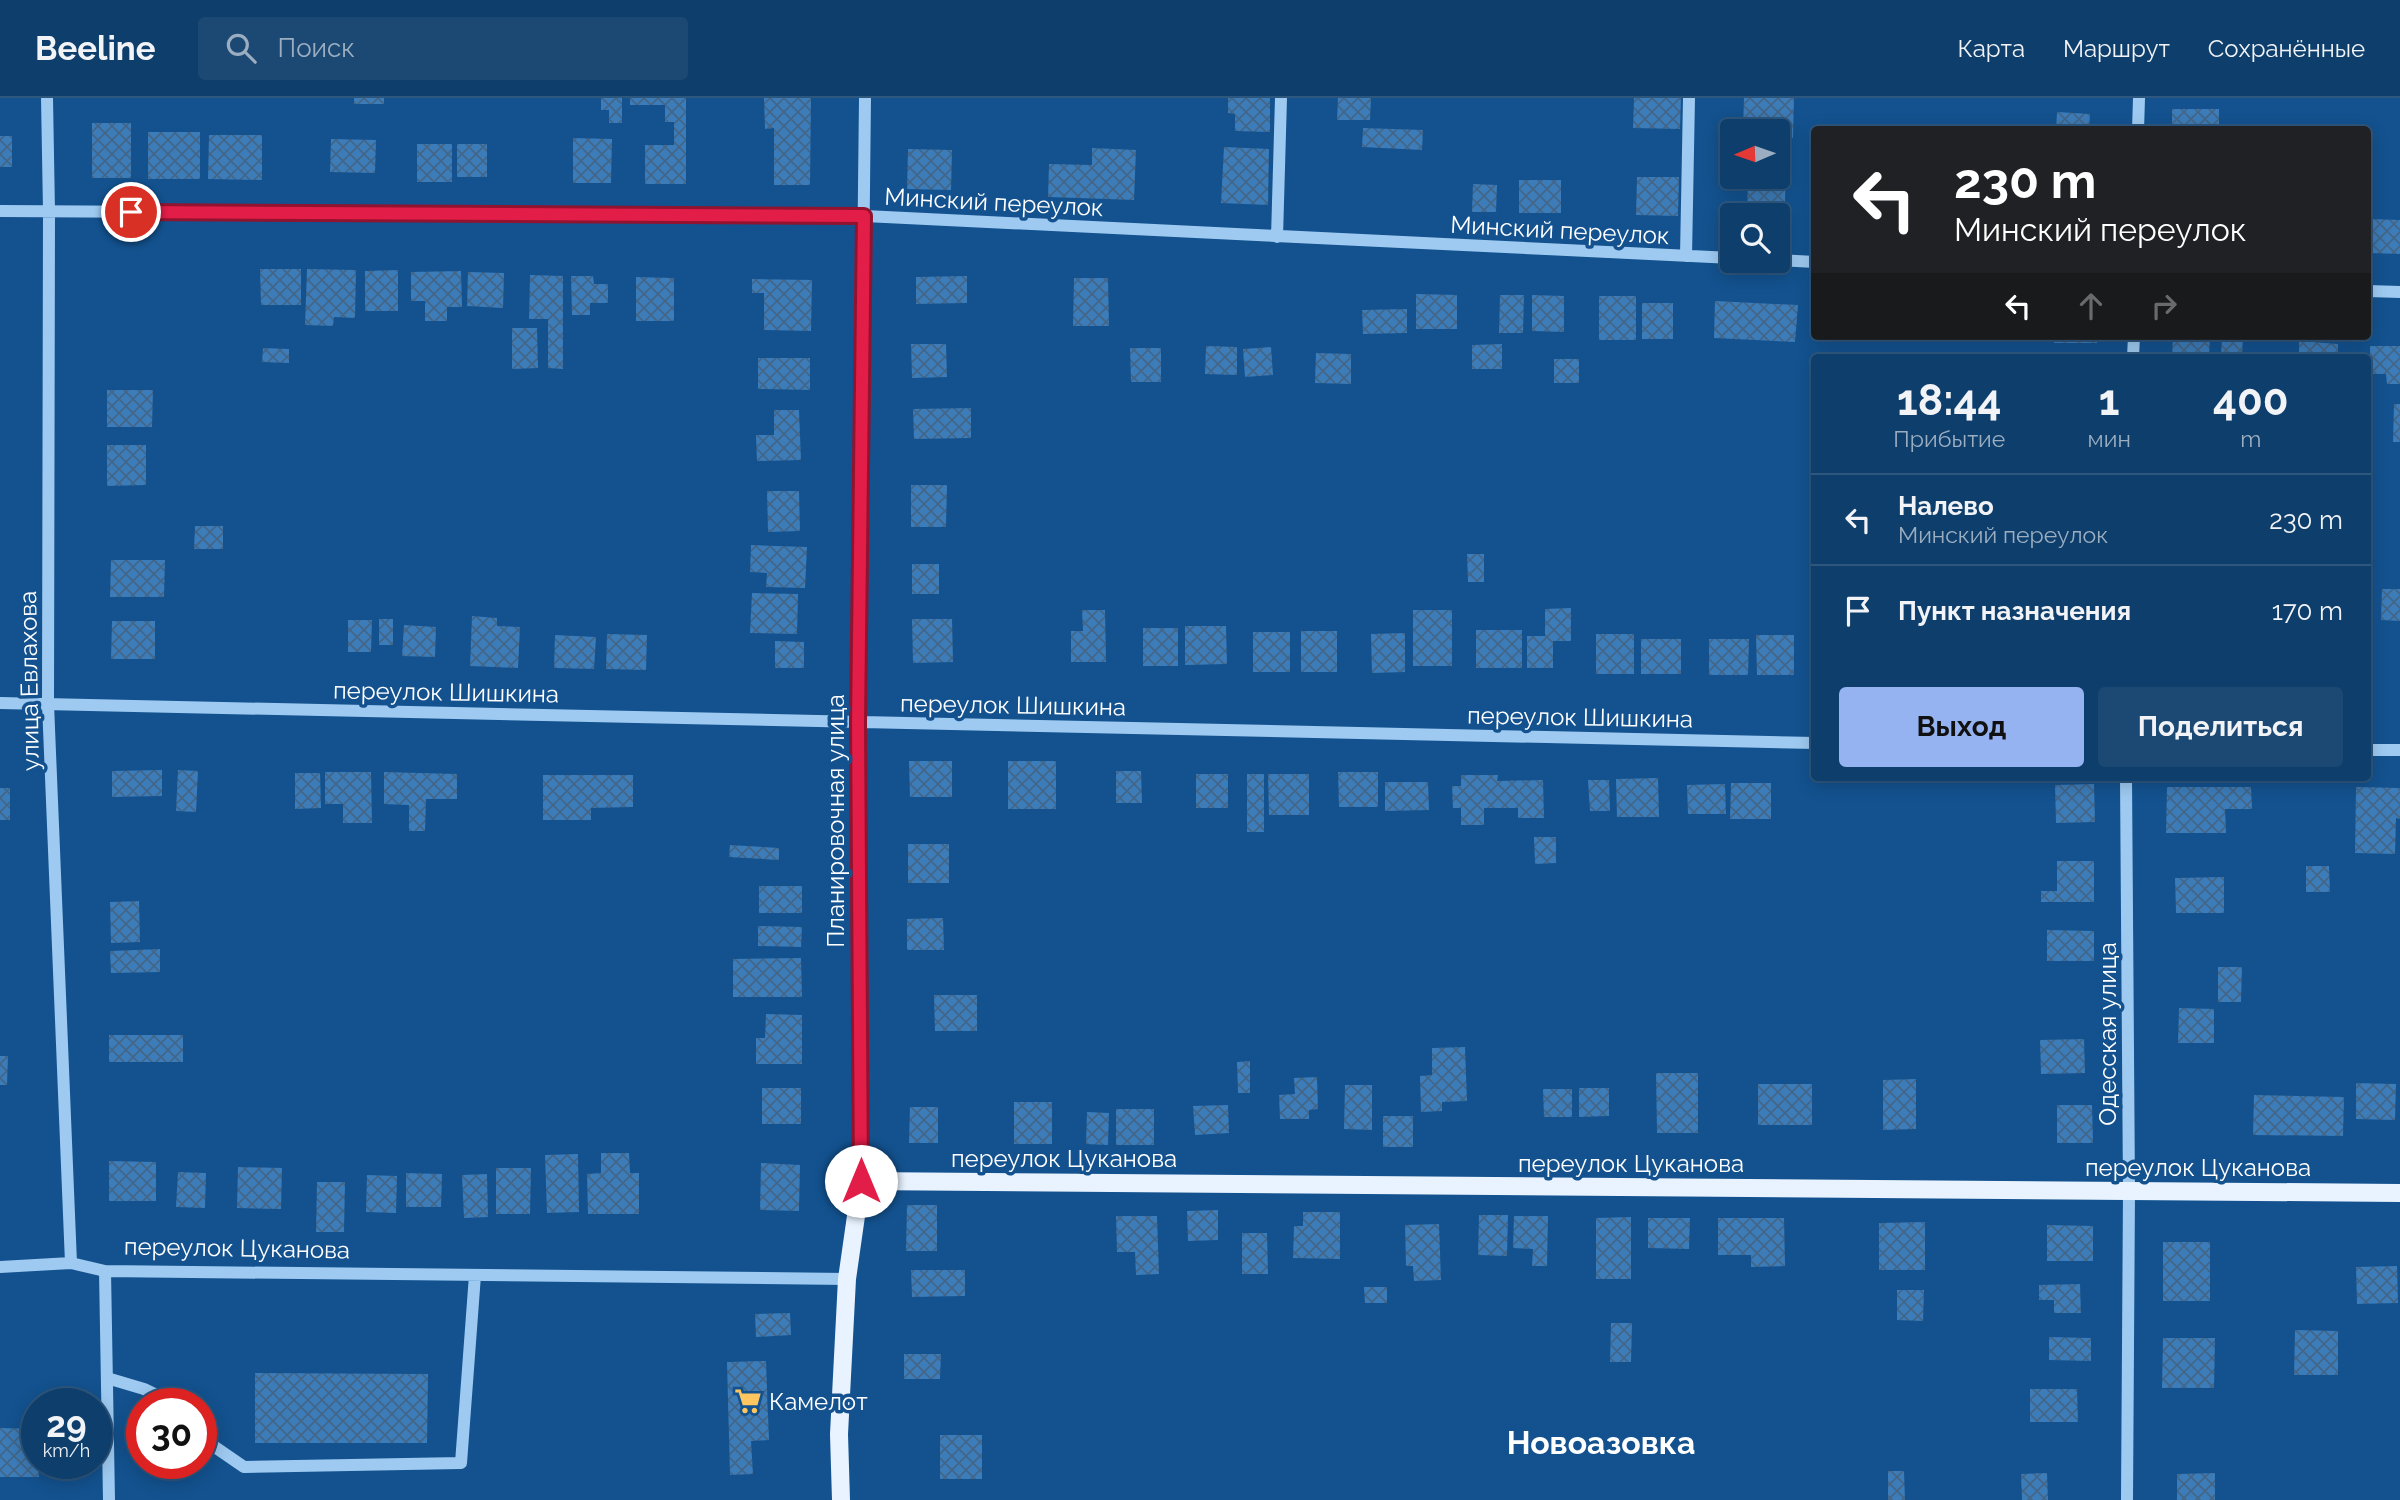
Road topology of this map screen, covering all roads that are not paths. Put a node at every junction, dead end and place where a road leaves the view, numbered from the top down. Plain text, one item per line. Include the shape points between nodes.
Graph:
1 (47, 98) edge
2 (865, 98) edge
3 (1281, 98) edge
4 (1689, 98) edge
5 (2139, 98) edge
6 (2138, 126) edge
7 (0, 211) edge
8 (49, 211) junction
9 (864, 216) junction
10 (1277, 237) junction
11 (1686, 256) junction
12 (1720, 257) edge
13 (1790, 261) edge
14 (1811, 262) edge
15 (2371, 291) edge
16 (2400, 292) edge
17 (0, 703) edge
18 (48, 704) junction
19 (858, 723) junction
20 (1811, 743) edge
21 (2371, 750) edge
22 (2400, 750) edge
23 (2126, 781) edge
24 (861, 1181) junction
25 (2129, 1191) junction
26 (2400, 1193) edge
27 (71, 1263) junction
28 (0, 1267) edge
29 (105, 1271) junction
30 (475, 1275) junction
31 (847, 1279) junction
32 (107, 1378) junction
33 (141, 1388) edge
34 (217, 1448) edge
35 (109, 1500) edge
36 (841, 1500) edge
37 (2127, 1500) edge

1 - 8 street, улица Евлахова
2 - 9 street, Планировочная улица
3 - 10 street
4 - 11 street
5 - 6 street
7 - 8 street, Минский переулок
8 - 9 street, Минский переулок
8 - 18 street, улица Евлахова
9 - 10 street, Минский переулок
9 - 19 street, Планировочная улица
10 - 11 street, Минский переулок
11 - 12 street, Минский переулок
13 - 14 street
15 - 16 street
17 - 18 street, переулок Шишкина
18 - 19 street, переулок Шишкина
18 - 27 street, улица Евлахова
19 - 20 street, переулок Шишкина
19 - 24 street, Планировочная улица
21 - 22 street
23 - 25 street, Одесская улица
24 - 25 main road, переулок Цуканова
24 - 31 main road, Планировочная улица
25 - 26 main road, переулок Цуканова
25 - 37 street, Одесская улица
27 - 28 street, переулок Цуканова
27 - 29 street, переулок Цуканова
29 - 30 street, переулок Цуканова
29 - 32 street
30 - 31 street, переулок Цуканова
30 - 34 street via 461,1463 244,1467
31 - 36 main road, Планировочная улица via 839,1434
32 - 33 street
32 - 35 street

